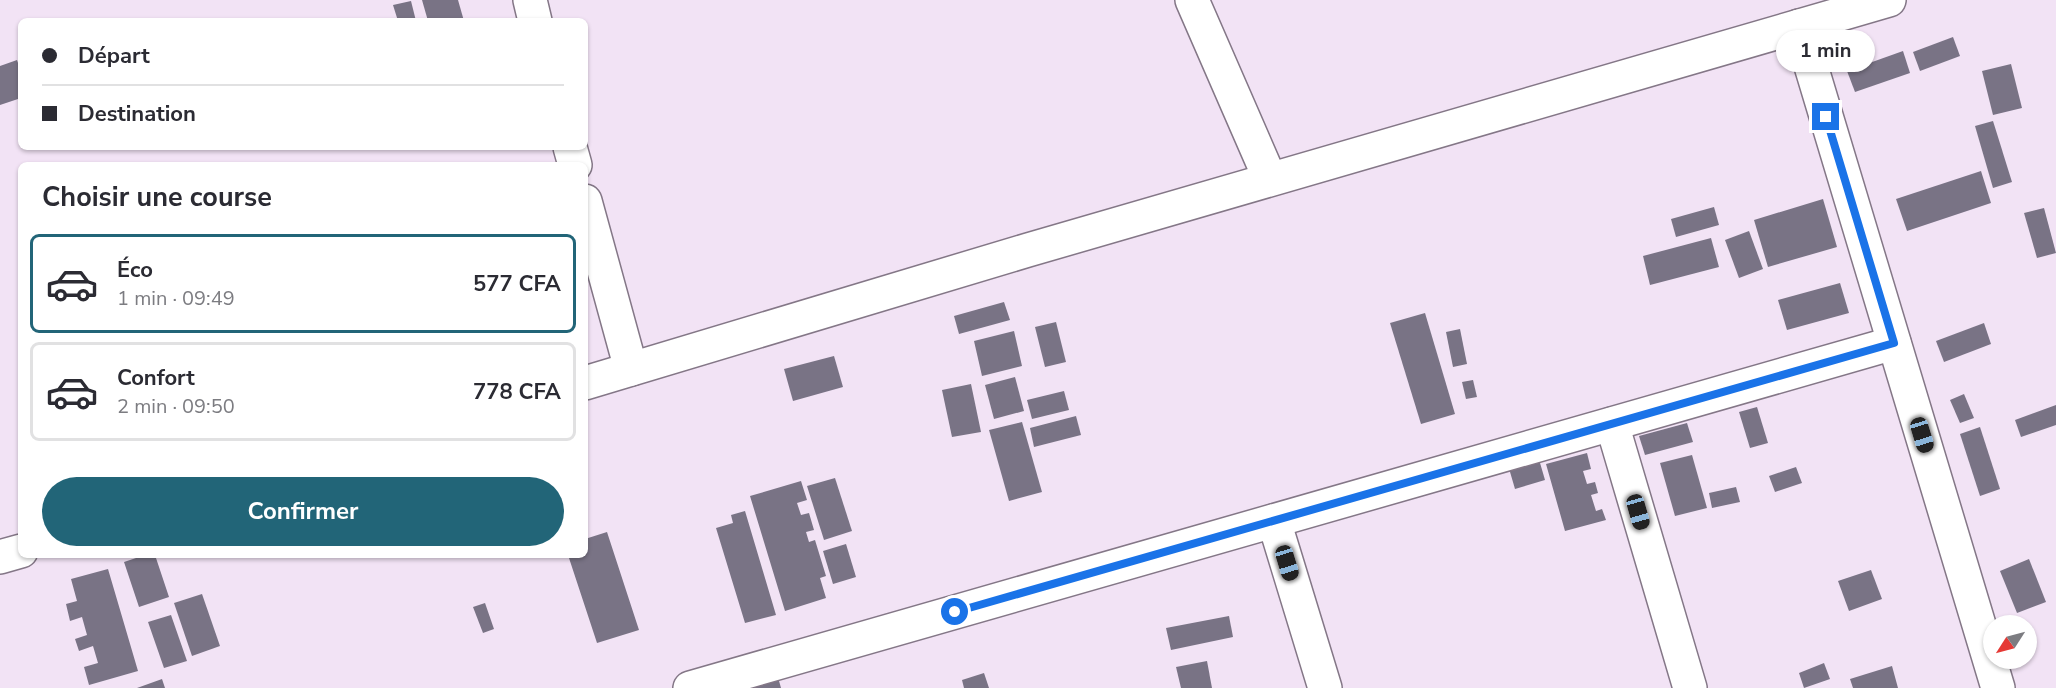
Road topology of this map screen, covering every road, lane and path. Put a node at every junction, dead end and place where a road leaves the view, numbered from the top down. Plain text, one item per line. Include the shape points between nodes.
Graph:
1 (530, 0) edge
2 (1192, 0) edge
3 (1889, 0) edge
4 (535, 18) edge
5 (1799, 26) junction
6 (1270, 179) junction
7 (588, 212) edge
8 (1894, 343) junction
9 (631, 369) junction
10 (588, 381) edge
11 (1612, 424) junction
12 (1274, 521) junction
13 (690, 688) edge
14 (1325, 688) edge
15 (1690, 688) edge
16 (1998, 688) edge

1 - 4 street
2 - 6 street
3 - 5 street
5 - 6 street
5 - 8 street
6 - 9 street
7 - 9 street
8 - 11 street
8 - 16 street
9 - 10 street
11 - 12 street
11 - 15 street
12 - 13 street
12 - 14 street

